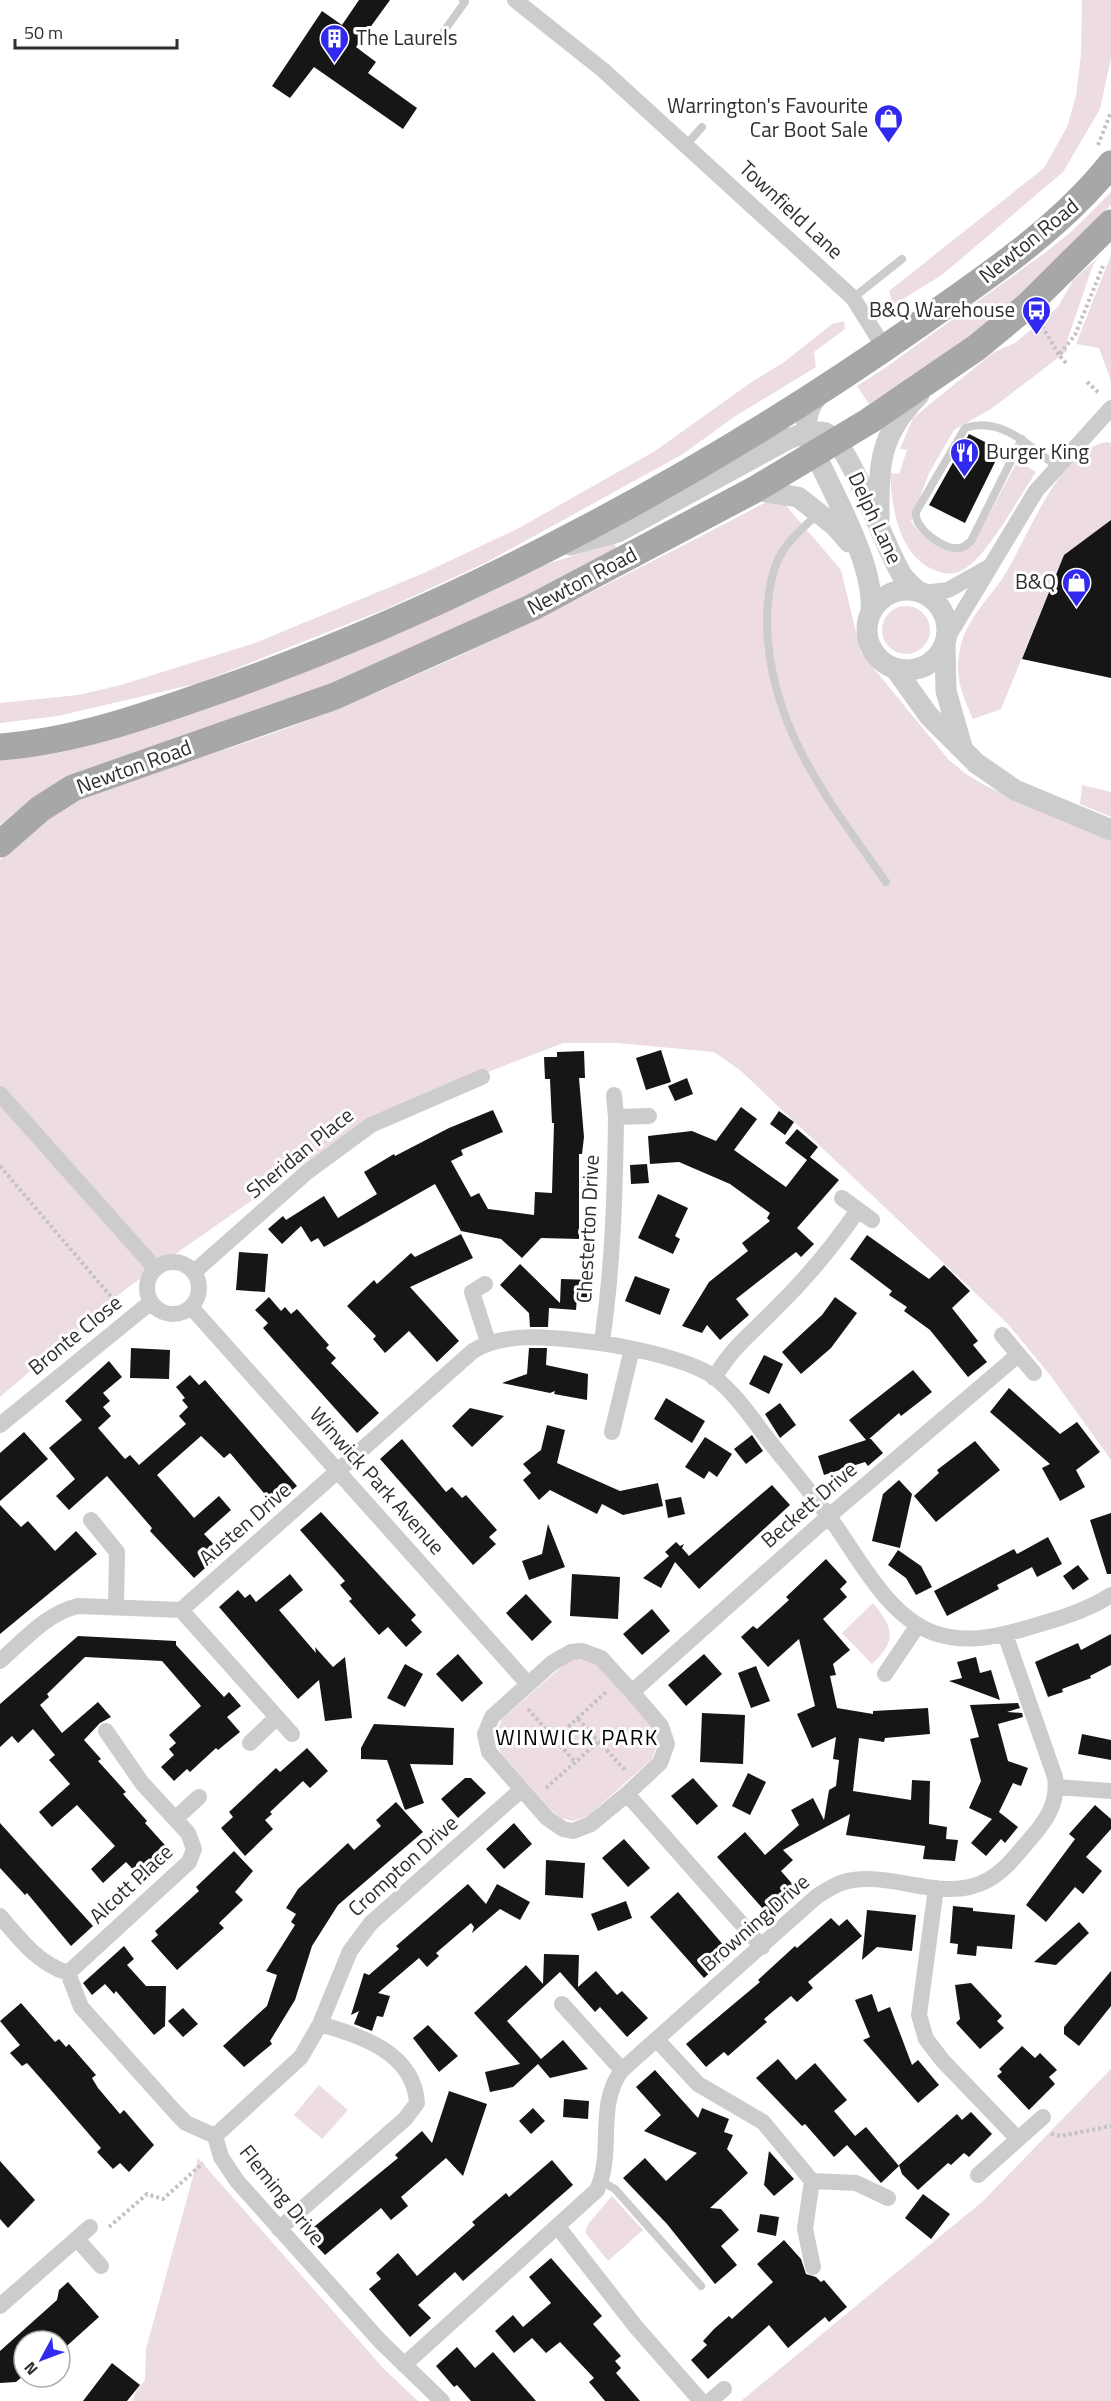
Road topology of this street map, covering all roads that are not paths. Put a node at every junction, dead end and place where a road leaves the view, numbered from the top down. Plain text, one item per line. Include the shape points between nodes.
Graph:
1 (462, 0) edge
2 (515, 0) edge
3 (444, 31) dead end
4 (702, 127) dead end
5 (687, 144) junction
6 (1104, 153) edge
7 (1111, 223) edge
8 (902, 259) dead end
9 (853, 298) junction
10 (885, 349) junction
11 (936, 377) junction
12 (821, 392) junction
13 (1110, 410) edge
14 (1022, 439) junction
15 (820, 443) junction
16 (1057, 467) junction
17 (754, 490) junction
18 (819, 513) junction
19 (879, 528) junction
20 (544, 552) junction
21 (859, 554) junction
22 (990, 567) junction
23 (921, 592) junction
24 (872, 610) junction
25 (946, 642) junction
26 (896, 670) junction
27 (0, 747) edge
28 (963, 750) junction
29 (1111, 830) edge
30 (0, 844) edge
31 (886, 882) dead end
32 (482, 1077) dead end
33 (0, 1094) edge
34 (614, 1095) dead end
35 (649, 1116) dead end
36 (616, 1117) junction
37 (842, 1198) dead end
38 (858, 1210) junction
39 (872, 1220) dead end
40 (155, 1268) junction
41 (194, 1272) junction
42 (472, 1290) dead end
43 (151, 1302) junction
44 (191, 1307) junction
45 (1002, 1335) dead end
46 (488, 1342) junction
47 (602, 1342) junction
48 (632, 1349) junction
49 (1018, 1355) junction
50 (1034, 1373) dead end
51 (714, 1378) junction
52 (0, 1425) edge
53 (612, 1435) dead end
54 (339, 1473) junction
55 (829, 1516) junction
56 (91, 1520) dead end
57 (1111, 1595) edge
58 (116, 1606) junction
59 (181, 1610) junction
60 (918, 1625) junction
61 (1005, 1634) junction
62 (0, 1661) edge
63 (885, 1677) dead end
64 (522, 1690) junction
65 (632, 1692) junction
66 (277, 1717) junction
67 (106, 1731) dead end
68 (292, 1734) dead end
69 (250, 1743) dead end
70 (1056, 1787) junction
71 (632, 1789) junction
72 (1111, 1791) edge
73 (527, 1795) junction
74 (199, 1797) dead end
75 (176, 1820) junction
76 (936, 1888) junction
77 (0, 1916) edge
78 (762, 1947) junction
79 (68, 1973) junction
80 (562, 2004) dead end
81 (320, 2024) junction
82 (657, 2040) junction
83 (622, 2070) junction
84 (1039, 2121) road end
85 (215, 2136) junction
86 (1018, 2139) junction
87 (978, 2175) dead end
88 (601, 2181) junction
89 (812, 2181) junction
90 (888, 2198) dead end
91 (90, 2227) road end
92 (558, 2227) junction
93 (279, 2229) junction
94 (77, 2239) junction
95 (101, 2266) dead end
96 (813, 2267) dead end
97 (701, 2286) dead end
98 (0, 2306) edge
99 (405, 2365) junction
100 (724, 2389) dead end
101 (442, 2401) edge
102 (701, 2401) edge
103 (710, 2401) edge

1 - 3 lane via 465,2
2 - 5 street, Townfield Lane
4 - 5 lane
5 - 9 street, Townfield Lane
6 - 10 main road, Newton Road via 1064,217
7 - 11 main road, Newton Road via 1027,306
8 - 9 lane
9 - 10 street, Townfield Lane
10 - 12 main road, Newton Road
11 - 15 main road, Newton Road
11 - 19 street via 904,409 881,456
12 - 15 street via 809,410
12 - 20 main road, Newton Road
13 - 16 street
14 - 14 lane via 971,541 952,548 916,525 916,512 965,428 990,424
14 - 16 lane
15 - 17 main road, Newton Road
15 - 19 street, Delph Lane via 851,466
15 - 20 street via 790,438 618,532
15 - 21 street, Delph Lane
16 - 22 street via 1024,508
17 - 18 street via 798,497
17 - 30 main road, Newton Road via 533,607 335,696 73,788 40,809
18 - 21 street
18 - 31 lane via 787,545 775,567 767,616 771,664 799,753
19 - 23 street, Delph Lane via 902,575
20 - 27 main road, Newton Road via 283,668 83,734
21 - 24 street, Delph Lane via 872,594
22 - 23 street via 948,590
22 - 25 street
23 - 24 street via 897,591 878,601
23 - 25 street via 935,601 943,613
24 - 26 street via 866,628 869,646 885,665
25 - 26 street via 931,664 908,671
25 - 28 street via 946,691
26 - 28 street via 928,716
28 - 29 street via 1015,790
32 - 41 street, Sheridan Place via 371,1125 307,1172
33 - 40 street
34 - 36 street, Chesterton Drive
35 - 36 street
36 - 47 street, Chesterton Drive via 614,1235
37 - 38 street
38 - 39 street
38 - 51 street via 835,1244 732,1350
40 - 41 street via 171,1261
40 - 43 street via 146,1288
41 - 44 street via 200,1286
42 - 46 street
43 - 44 street via 170,1314
43 - 52 street, Bronte Close
44 - 54 street, Winwick Park Avenue
45 - 49 street
46 - 47 street
46 - 54 street via 464,1358
47 - 48 street
48 - 51 street
48 - 53 street
49 - 50 street
49 - 55 street, Beckett Drive
51 - 55 street via 738,1401
54 - 59 street, Austen Drive
54 - 64 street, Winwick Park Avenue
55 - 60 street via 876,1584
55 - 65 street, Beckett Drive
56 - 58 street via 117,1552
57 - 61 street via 1047,1622
58 - 59 street
58 - 62 street via 66,1608
59 - 66 street
60 - 61 street via 965,1639
60 - 63 street
61 - 70 street
64 - 65 street via 560,1657 582,1651 601,1658
64 - 73 street via 492,1717 485,1742 489,1752
65 - 71 street via 661,1726 666,1744 660,1763
66 - 68 street
66 - 69 street
67 - 75 street, Alcott Place via 142,1784
70 - 72 street
70 - 76 street, Browning Drive via 1055,1800 1044,1822 1002,1870 977,1885
71 - 73 street via 591,1824 573,1830 554,1825
71 - 78 street
73 - 81 street, Crompton Drive via 371,1923 341,1968
74 - 75 street, Alcott Place
75 - 79 street, Alcott Place via 192,1842 194,1850 189,1862
76 - 78 street, Browning Drive via 879,1880 844,1882 816,1897
76 - 86 street via 919,2004 923,2030 932,2050
77 - 79 street via 40,1959
78 - 82 street, Browning Drive
79 - 85 street, Fleming Drive via 81,2007 176,2113 192,2126
80 - 83 street
81 - 85 street, Crompton Drive via 289,2070
81 - 93 street via 385,2049 411,2079 417,2103 405,2119
82 - 83 street, Browning Drive
82 - 89 street via 698,2084 763,2122
83 - 88 street, Browning Drive via 608,2098
84 - 86 street
85 - 93 street, Fleming Drive via 232,2175
86 - 87 street
88 - 92 street via 591,2198
88 - 97 lane via 615,2189
89 - 90 street via 856,2183
89 - 96 street via 805,2229
91 - 94 street
92 - 99 street
92 - 102 street via 636,2327
93 - 99 street, Fleming Drive
94 - 95 street
94 - 98 street
99 - 101 street, Fleming Drive
100 - 103 street

